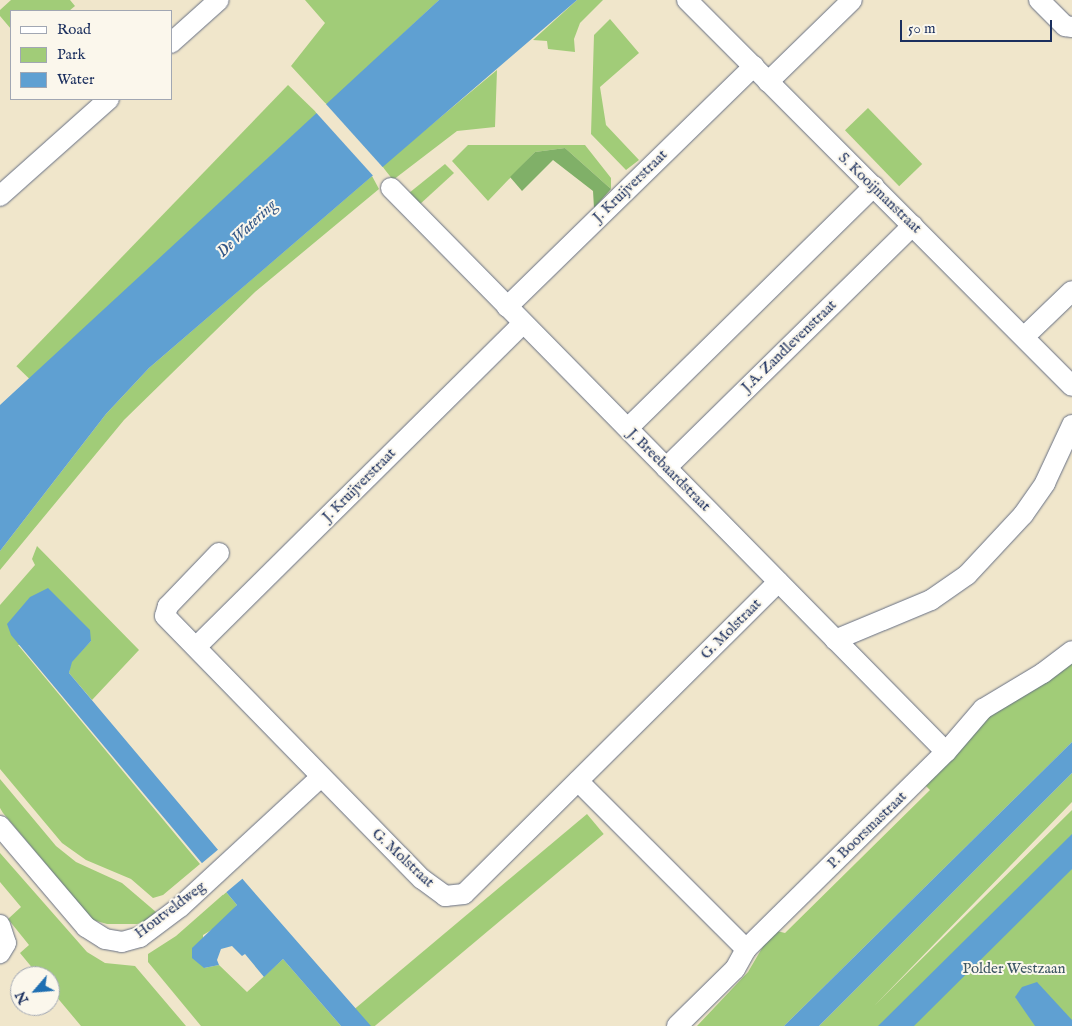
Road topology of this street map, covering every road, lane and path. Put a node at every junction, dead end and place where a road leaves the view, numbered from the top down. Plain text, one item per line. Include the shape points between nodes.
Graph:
1 (219, 0) edge
2 (687, 0) edge
3 (852, 0) edge
4 (1039, 0) edge
5 (1072, 27) edge
6 (172, 42) edge
7 (754, 66) junction
8 (768, 82) junction
9 (108, 100) edge
10 (874, 186) junction
11 (391, 188) dead end
12 (0, 196) edge
13 (913, 225) junction
14 (1072, 291) edge
15 (507, 307) junction
16 (523, 323) junction
17 (1024, 337) junction
18 (1072, 386) edge
19 (1072, 426) edge
20 (628, 428) junction
21 (666, 468) junction
22 (219, 554) dead end
23 (778, 582) junction
24 (835, 640) junction
25 (196, 647) junction
26 (1072, 651) edge
27 (946, 752) junction
28 (321, 777) junction
29 (578, 781) junction
30 (0, 826) edge
31 (1, 927) edge
32 (746, 949) junction
33 (0, 953) edge
34 (677, 1026) edge

1 - 6 street
2 - 7 street, S. Kooijmanstraat
3 - 8 street
4 - 5 street via 1065,26
7 - 8 street, S. Kooijmanstraat
7 - 15 street, J. Kruijverstraat
8 - 10 street, S. Kooijmanstraat
9 - 12 street
10 - 13 street, S. Kooijmanstraat
10 - 20 street
11 - 15 street, J. Breebaardstraat
13 - 17 street, S. Kooijmanstraat
13 - 21 street, J.A. Zandlevenstraat
14 - 17 street
15 - 16 street, J. Breebaardstraat
16 - 20 street, J. Breebaardstraat
16 - 25 street, J. Kruijverstraat
17 - 18 street, S. Kooijmanstraat
19 - 24 street via 1045,483 1023,515 967,575 931,600
20 - 21 street, J. Breebaardstraat
21 - 23 street, J. Breebaardstraat
22 - 25 street via 168,606 165,616
23 - 24 street, J. Breebaardstraat
23 - 29 street, G. Molstraat
24 - 27 street, J. Breebaardstraat
25 - 28 street
26 - 27 street, P. Boorsmastraat via 1043,674 983,709
27 - 32 street, P. Boorsmastraat
28 - 29 street, G. Molstraat via 422,879 445,896 464,894
28 - 30 street, Houtveldweg via 180,907 140,937 122,942 105,939 86,927
29 - 32 street
31 - 33 street via 6,942
32 - 34 street, P. Boorsmastraat via 735,969

